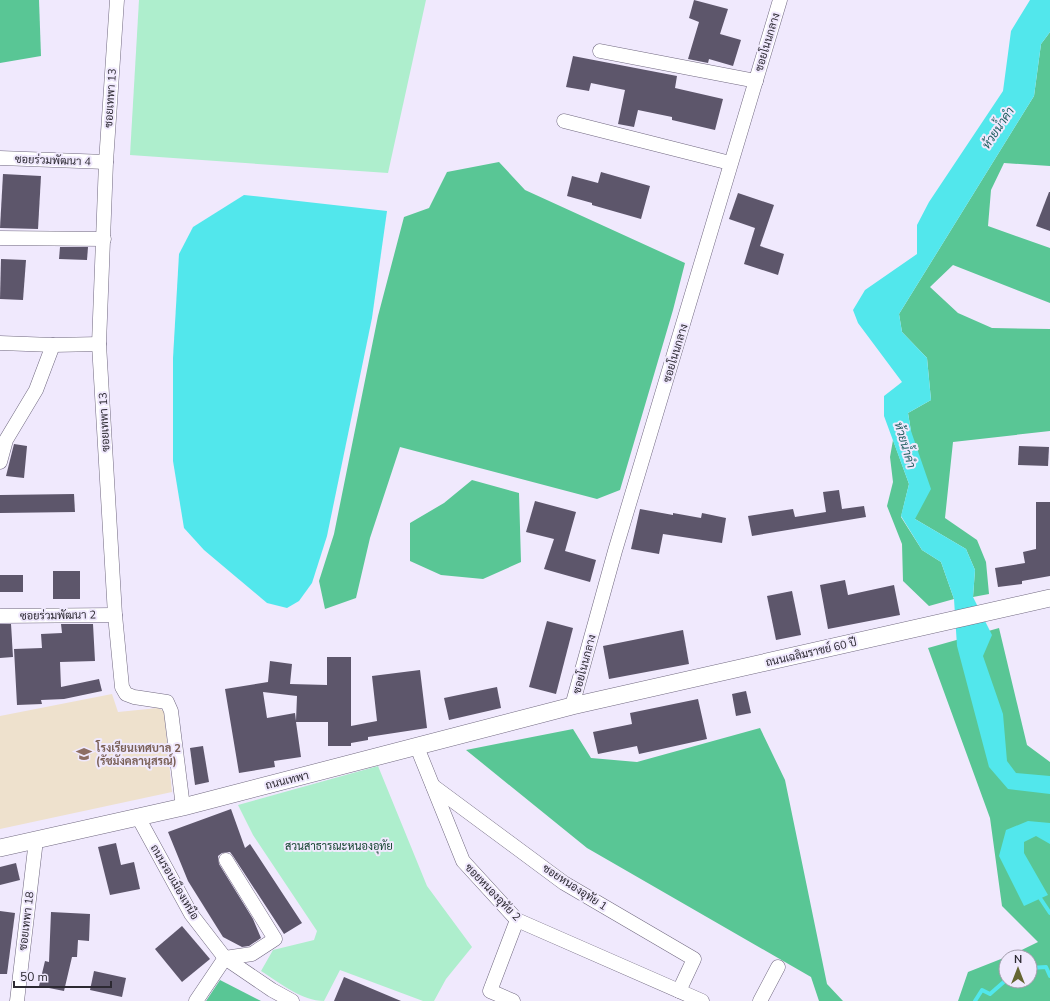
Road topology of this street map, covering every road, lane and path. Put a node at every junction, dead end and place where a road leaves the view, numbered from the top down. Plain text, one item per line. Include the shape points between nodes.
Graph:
1 (117, 0) edge
2 (780, 0) edge
3 (600, 51) dead end
4 (756, 81) junction
5 (564, 121) dead end
6 (0, 158) edge
7 (106, 162) junction
8 (730, 163) junction
9 (0, 238) edge
10 (104, 239) junction
11 (0, 343) edge
12 (99, 344) junction
13 (52, 345) junction
14 (0, 462) edge
15 (1050, 598) edge
16 (115, 614) junction
17 (0, 616) edge
18 (572, 706) junction
19 (417, 746) junction
20 (433, 786) junction
21 (183, 807) junction
22 (138, 817) junction
23 (36, 840) junction
24 (0, 848) edge
25 (226, 860) dead end
26 (517, 920) junction
27 (225, 958) junction
28 (778, 967) dead end
29 (679, 992) junction
30 (17, 1001) edge
31 (196, 1001) edge
32 (292, 1001) edge
33 (513, 1001) edge
34 (702, 1001) edge
35 (760, 1001) edge

1 - 7 street, ซอยเทพา 13
2 - 4 street, ซอยโนนกลาง
3 - 4 street
4 - 8 street, ซอยโนนกลาง
5 - 8 street
6 - 7 street, ซอยร่วมพัฒนา 4
7 - 10 street, ซอยเทพา 13
8 - 18 street, ซอยโนนกลาง via 707,248 615,551
9 - 10 street
10 - 12 street, ซอยเทพา 13
11 - 13 street
12 - 13 street
12 - 16 street, ซอยเทพา 13
13 - 14 street via 36,390 6,440
15 - 18 street, ถนนเฉลิมราชย์ 60 ปี
16 - 17 street, ซอยร่วมพัฒนา 2
16 - 21 street, ซอยเทพา 13 via 122,687 126,694 168,702
18 - 19 street, ถนนเทพา
19 - 20 street, ซอยหนองอุทัย 2
19 - 21 street, ถนนเทพา
20 - 26 street, ซอยหนองอุทัย 2 via 463,861
20 - 29 street, ซอยหนองอุทัย 1 via 564,883 694,959
21 - 22 street, ถนนเทพา
22 - 23 street, ถนนเทพา
22 - 27 street, ถนนรอบเมืองเหนือ via 191,914
23 - 24 street, ถนนเทพา
23 - 30 street, ซอยเทพา 18
25 - 27 street via 275,939 252,954
26 - 29 street, ซอยหนองอุทัย 2
26 - 33 street via 490,991
27 - 31 street
27 - 32 street, ถนนรอบเมืองเหนือ
28 - 35 street
29 - 34 street, ซอยหนองอุทัย 2

